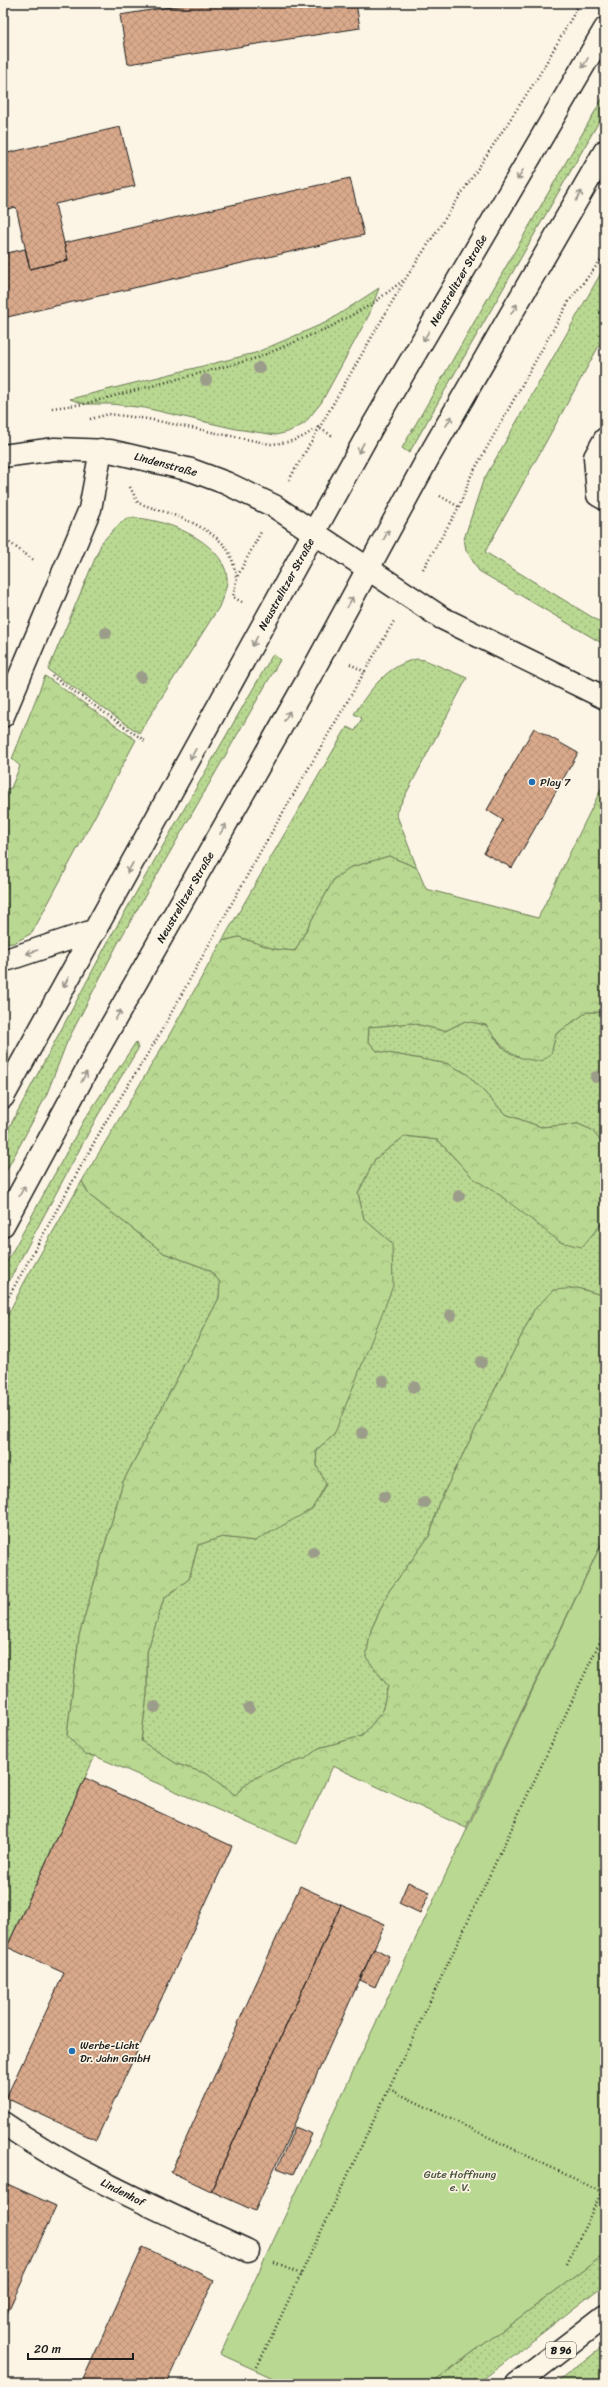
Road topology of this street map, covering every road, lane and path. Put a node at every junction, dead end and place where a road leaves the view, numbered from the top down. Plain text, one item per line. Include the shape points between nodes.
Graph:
1 (580, 3) edge
2 (605, 29) edge
3 (605, 151) edge
4 (605, 255) edge
5 (406, 278) junction
6 (52, 408) dead end
7 (109, 414) dead end
8 (605, 439) edge
9 (101, 450) junction
10 (3, 456) edge
11 (605, 499) edge
12 (138, 503) dead end
13 (459, 507) dead end
14 (314, 533) junction
15 (3, 538) edge
16 (368, 569) junction
17 (61, 581) junction
18 (233, 597) dead end
19 (26, 663) junction
20 (365, 672) dead end
21 (605, 698) edge
22 (3, 716) edge
23 (145, 741) dead end
24 (96, 930) junction
25 (3, 960) edge
26 (3, 1097) edge
27 (3, 1225) edge
28 (3, 1306) edge
29 (605, 1631) edge
30 (388, 2089) junction
31 (3, 2123) edge
32 (605, 2185) edge
33 (602, 2192) junction
34 (248, 2251) dead end
35 (271, 2262) dead end
36 (568, 2264) dead end
37 (301, 2274) junction
38 (605, 2316) edge
39 (257, 2367) dead end
40 (517, 2384) edge

1 - 5 path via 538,77
2 -> 14 main road, Neustrelitzer Straße via 372,427
16 -> 3 main road, Neustrelitzer Straße via 428,458
4 - 13 path via 569,301 471,476
5 - 6 path via 372,304 330,327 257,358 84,404
5 - 7 path via 317,427 303,438 288,443 270,444 148,419
8 - 11 main road via 595,457 598,495
9 - 10 main road, Lindenstraße via 55,449
9 - 14 main road, Lindenstraße via 142,457 226,482 274,506
9 - 17 main road via 90,509
12 - 18 path via 186,520 224,546 233,560 236,577
14 - 16 main road, Neustrelitzer Straße
14 -> 24 main road, Neustrelitzer Straße
15 - 17 path
16 - 21 main road, Neustrelitzer Straße via 442,618
27 -> 16 main road, Neustrelitzer Straße via 98,1049
17 - 19 main road
19 - 22 main road
19 - 23 path via 48,673
20 - 28 path via 259,854 158,1037 106,1121
24 -> 25 main road
24 -> 26 main road, Neustrelitzer Straße
29 - 30 path
30 - 33 path
30 - 37 path
31 - 34 main road, Lindenhof via 29,2141 122,2193
32 - 33 path
33 - 36 path
35 - 37 path
37 - 39 path
38 - 40 main road, B 96

